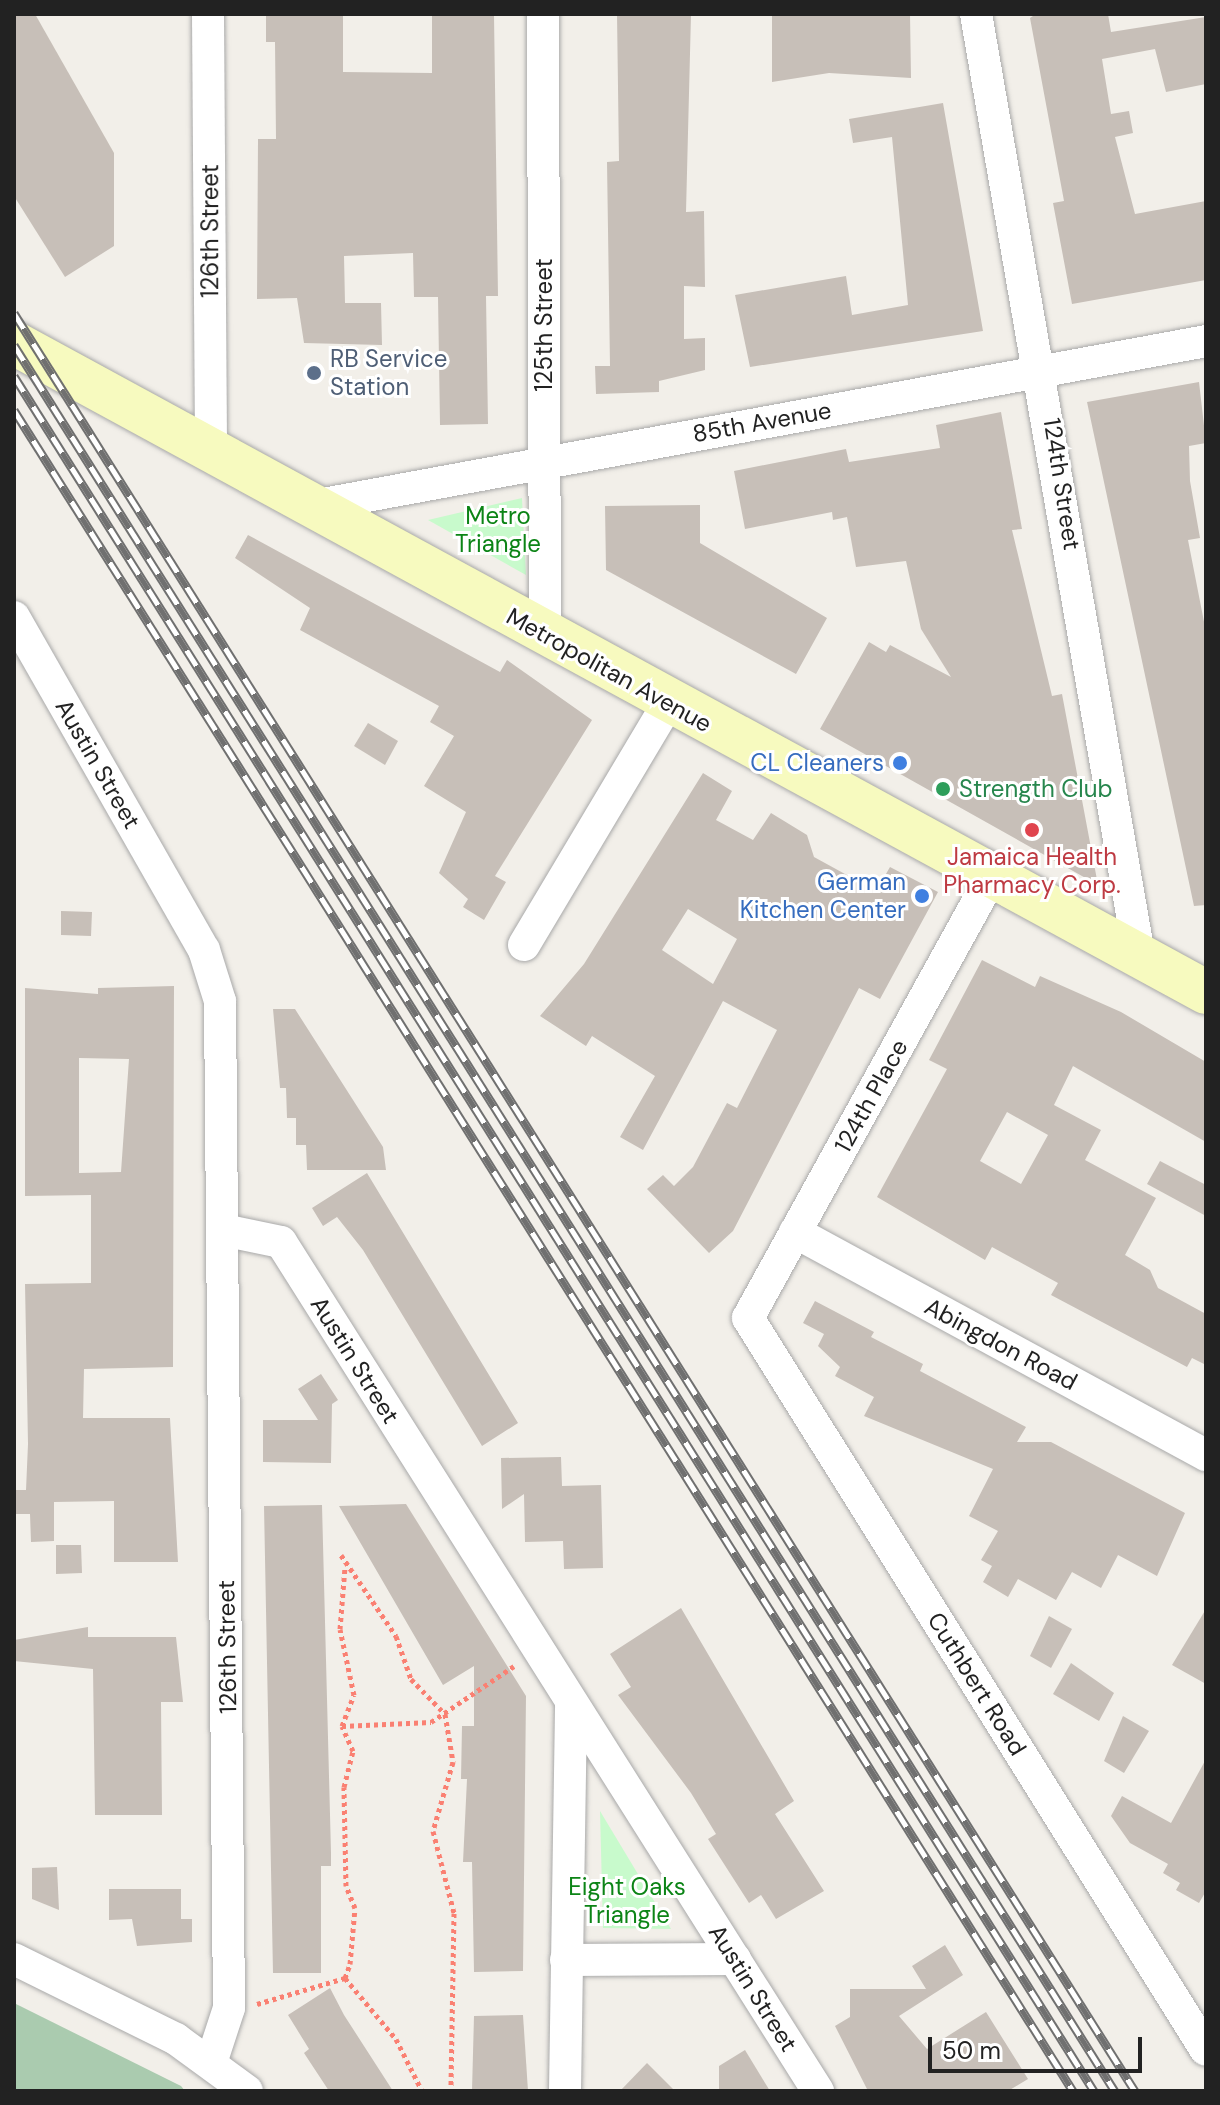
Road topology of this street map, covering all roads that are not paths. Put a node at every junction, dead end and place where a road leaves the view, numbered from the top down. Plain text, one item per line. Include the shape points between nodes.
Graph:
1 (208, 14) edge
2 (543, 14) edge
3 (976, 14) edge
4 (1206, 341) edge
5 (14, 343) edge
6 (1043, 371) junction
7 (211, 448) junction
8 (544, 461) junction
9 (318, 505) junction
10 (14, 617) edge
11 (545, 636) junction
12 (668, 703) junction
13 (993, 874) junction
14 (524, 945) dead end
15 (1139, 955) junction
16 (1206, 992) edge
17 (223, 1230) junction
18 (795, 1232) junction
19 (748, 1318) joint
20 (1206, 1455) edge
21 (571, 1703) junction
22 (14, 1959) edge
23 (735, 1959) junction
24 (566, 1960) junction
25 (1202, 2032) edge
26 (212, 2060) junction
27 (247, 2091) edge
28 (565, 2091) edge
29 (818, 2091) edge

1 - 7 street, 126th Street
2 - 8 street, 125th Street
3 - 6 street, 124th Street
4 - 6 street, 85th Avenue
5 - 7 main road, Metropolitan Avenue
6 - 8 street, 85th Avenue
6 - 15 street, 124th Street
7 - 9 main road, Metropolitan Avenue
8 - 9 street, 85th Avenue
8 - 11 street, 125th Street
9 - 11 main road, Metropolitan Avenue
10 - 17 street, Austin Street via 212,968 221,1022
11 - 12 main road, Metropolitan Avenue
12 - 13 main road, Metropolitan Avenue
12 - 14 street
13 - 15 main road, Metropolitan Avenue
13 - 18 street, 124th Place
15 - 16 main road, Metropolitan Avenue
17 - 21 street, Austin Street via 281,1242
17 - 26 street, 126th Street via 229,2008
18 - 19 street, 124th Place
18 - 20 street, Abingdon Road
19 - 25 street, Cuthbert Road
21 - 23 street, Austin Street
21 - 24 street
22 - 26 street
23 - 24 street
23 - 29 street, Austin Street
24 - 28 street
26 - 27 street

